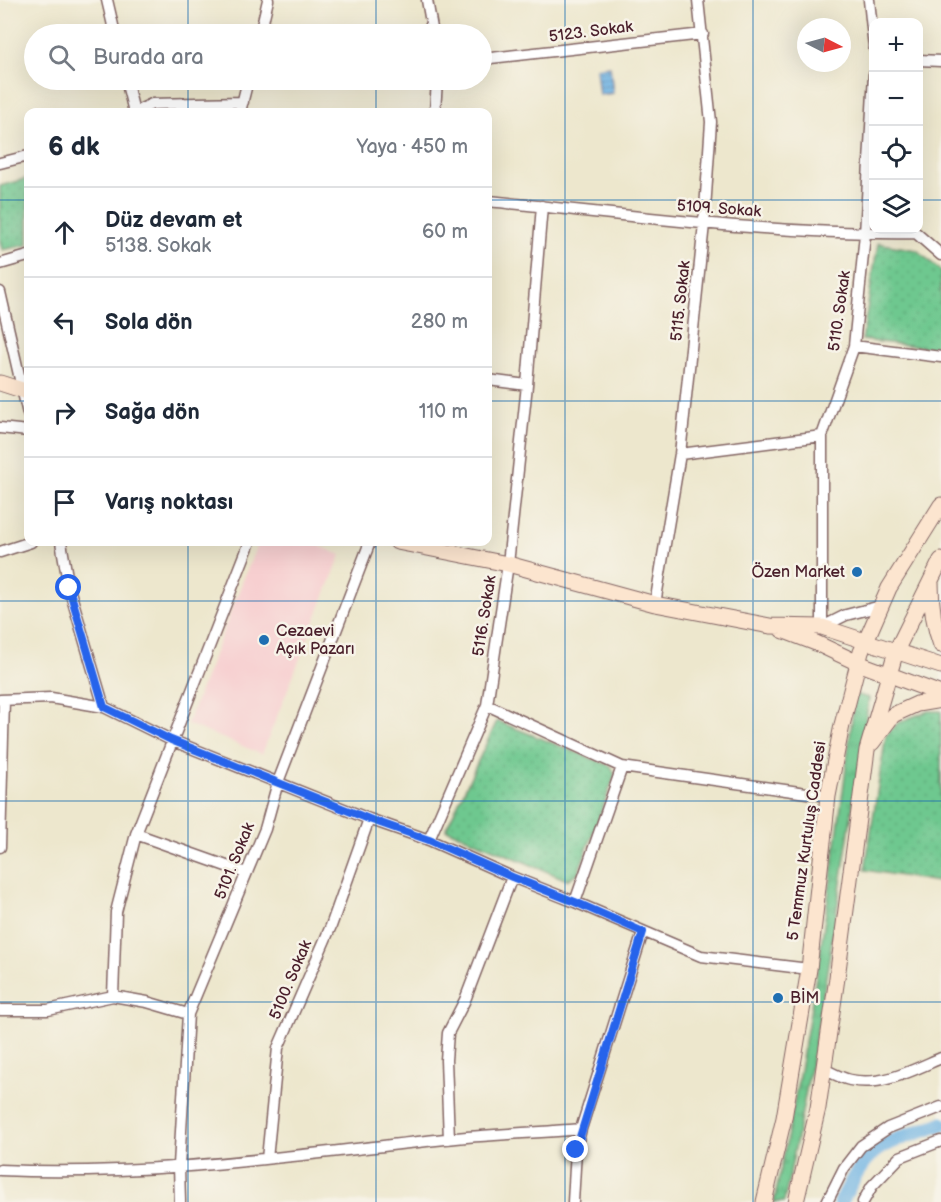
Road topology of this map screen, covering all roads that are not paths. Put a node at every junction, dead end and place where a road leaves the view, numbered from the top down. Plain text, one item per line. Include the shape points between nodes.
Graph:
1 (107, 0) edge
2 (268, 0) edge
3 (427, 0) edge
4 (698, 0) edge
5 (869, 0) edge
6 (870, 18) edge
7 (113, 24) edge
8 (262, 24) edge
9 (431, 24) edge
10 (703, 34) junction
11 (492, 58) edge
12 (923, 60) edge
13 (941, 61) edge
14 (128, 90) edge
15 (245, 90) edge
16 (436, 90) edge
17 (241, 107) edge
18 (133, 108) edge
19 (143, 108) edge
20 (435, 108) edge
21 (870, 126) edge
22 (24, 157) edge
23 (0, 163) edge
24 (492, 201) edge
25 (542, 206) junction
26 (704, 224) junction
27 (865, 234) junction
28 (941, 255) edge
29 (24, 257) edge
30 (0, 264) edge
31 (0, 292) edge
32 (854, 346) junction
33 (941, 357) edge
34 (492, 381) edge
35 (0, 383) edge
36 (24, 386) edge
37 (527, 386) junction
38 (24, 390) edge
39 (0, 428) edge
40 (24, 431) edge
41 (822, 436) junction
42 (680, 454) junction
43 (941, 505) edge
44 (24, 544) edge
45 (62, 546) edge
46 (248, 546) edge
47 (368, 546) edge
48 (417, 546) edge
49 (0, 552) edge
50 (941, 560) edge
51 (508, 564) junction
52 (931, 579) junction
53 (655, 604) junction
54 (881, 606) junction
55 (821, 623) junction
56 (770, 626) junction
57 (866, 640) junction
58 (941, 645) edge
59 (896, 651) junction
60 (858, 663) junction
61 (941, 666) edge
62 (888, 675) junction
63 (941, 694) edge
64 (2, 700) edge
65 (941, 700) edge
66 (487, 705) junction
67 (104, 707) junction
68 (171, 740) junction
69 (867, 750) junction
70 (622, 767) junction
71 (278, 782) junction
72 (828, 796) junction
73 (369, 819) junction
74 (136, 834) junction
75 (429, 840) junction
76 (0, 848) edge
77 (246, 873) junction
78 (512, 877) junction
79 (575, 902) junction
80 (643, 932) junction
81 (808, 969) junction
82 (112, 996) junction
83 (0, 1011) edge
84 (188, 1014) junction
85 (941, 1058) edge
86 (824, 1069) junction
87 (941, 1107) edge
88 (582, 1129) junction
89 (449, 1139) junction
90 (941, 1141) edge
91 (267, 1159) junction
92 (179, 1165) junction
93 (0, 1170) edge
94 (180, 1202) edge
95 (573, 1202) edge
96 (764, 1202) edge
97 (796, 1202) edge
98 (827, 1202) edge
99 (864, 1202) edge

1 - 7 street
2 - 8 street
3 - 9 street
4 - 10 street, 5115. Sokak
5 - 6 street
10 - 11 street, 5123. Sokak
10 - 26 street, 5115. Sokak via 711,122
12 - 13 street
14 - 18 street
15 - 17 street
16 - 20 street
17 - 19 street via 152,104
21 - 27 street, 5110. Sokak
22 - 23 street
24 - 25 street, 5109. Sokak
25 - 26 street, 5109. Sokak
25 - 37 street, 5116. Sokak
26 - 27 street, 5109. Sokak
26 - 42 street, 5115. Sokak
27 - 28 street, 5109. Sokak via 916,233
27 - 32 street, 5110. Sokak
29 - 30 street
31 - 36 street
32 - 33 street
32 - 41 street, 5110. Sokak
34 - 37 street
35 - 38 main road
37 - 51 street, 5116. Sokak
39 - 40 street
41 - 42 street
41 - 55 street, 5110. Sokak
42 - 53 street, 5115. Sokak
43 - 54 main road, 5 Temmuz Kurtuluş Caddesi
44 - 49 street
45 - 67 street via 69,588
46 - 68 street
47 - 71 street, 5101. Sokak
48 - 51 main road
50 - 52 main road
51 - 53 main road
51 - 66 street, 5116. Sokak
52 - 58 main road via 934,628
52 - 59 main road
53 - 56 main road
54 - 55 street
54 - 57 main road, 5 Temmuz Kurtuluş Caddesi
55 - 56 main road
55 - 57 main road
56 - 60 main road
57 - 59 main road
57 - 60 main road, 5 Temmuz Kurtuluş Caddesi
59 - 61 main road
59 - 62 main road
60 - 62 main road
60 - 72 main road, 5 Temmuz Kurtuluş Caddesi
62 - 63 main road
62 - 69 main road
64 - 67 street via 51,699
64 - 76 street
65 - 69 main road via 917,704 893,715
66 - 70 street
66 - 75 street, 5116. Sokak
67 - 68 street
68 - 71 street
68 - 74 street
69 - 86 main road
70 - 72 street
70 - 79 street
71 - 73 street
71 - 77 street, 5101. Sokak via 265,829
72 - 81 main road, 5 Temmuz Kurtuluş Caddesi
73 - 75 street
73 - 91 street, 5100. Sokak via 331,926 278,1048
74 - 77 street
74 - 82 street via 116,912
75 - 78 street
77 - 84 street, 5101. Sokak
78 - 79 street
78 - 89 street via 465,1000 448,1033
79 - 80 street
80 - 81 street via 701,956
80 - 88 street
81 - 96 main road, 5 Temmuz Kurtuluş Caddesi via 784,1118
82 - 83 street via 48,1010
82 - 84 street
84 - 92 street, 5101. Sokak
85 - 86 street via 876,1081 849,1080
86 - 97 main road
87 - 98 street via 888,1128 861,1146 844,1168
88 - 89 street
88 - 95 street via 576,1150
89 - 91 street
90 - 99 street via 900,1157 872,1186
91 - 92 street
92 - 93 street via 109,1172
92 - 94 street, 5101. Sokak

